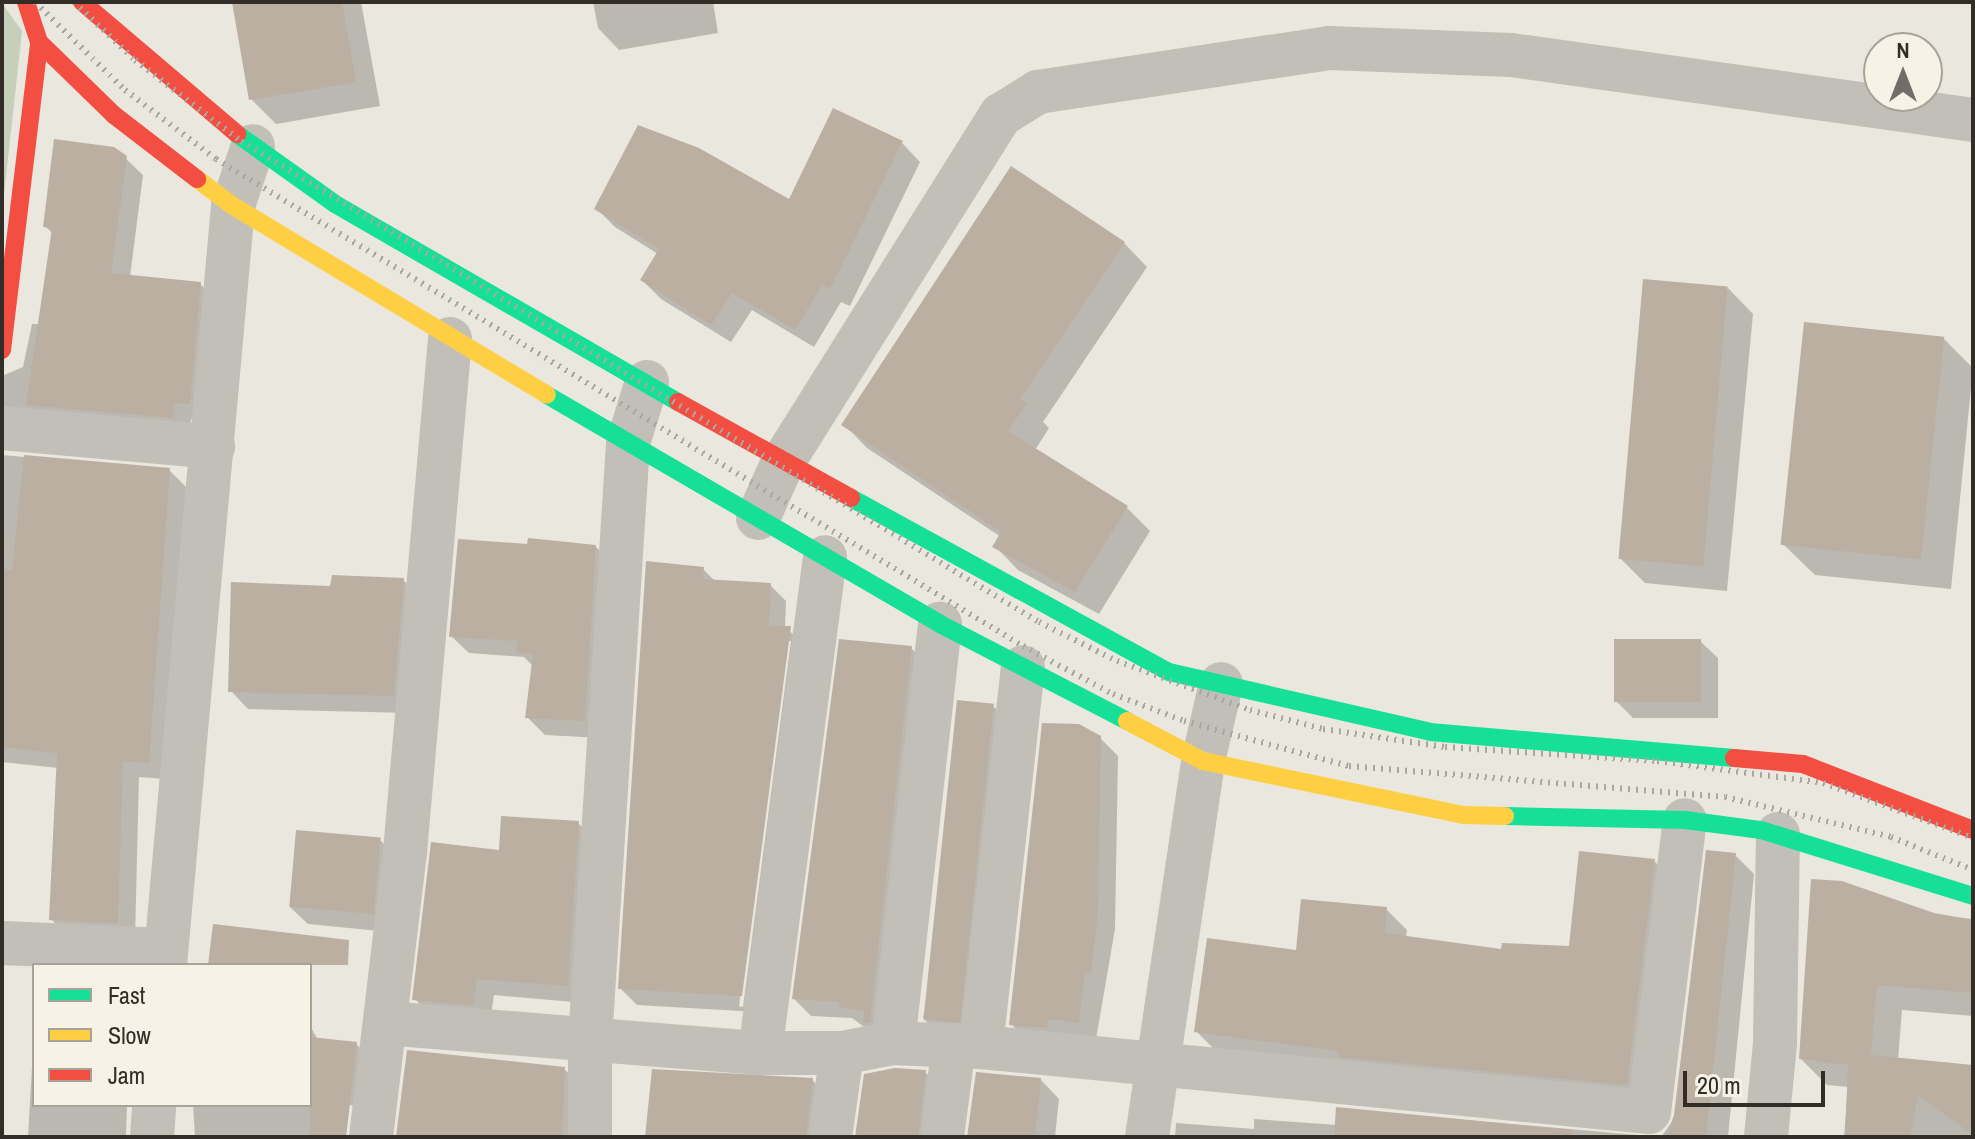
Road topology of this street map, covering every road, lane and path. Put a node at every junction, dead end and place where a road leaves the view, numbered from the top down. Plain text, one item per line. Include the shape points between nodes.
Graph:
1 (26, 2) edge
2 (82, 2) edge
3 (39, 42) junction
4 (1973, 120) edge
5 (253, 146) junction
6 (233, 206) junction
7 (8, 252) edge
8 (450, 339) junction
9 (2, 350) edge
10 (647, 382) junction
11 (2, 428) edge
12 (628, 443) junction
13 (213, 447) junction
14 (783, 462) junction
15 (758, 518) junction
16 (825, 557) junction
17 (940, 624) junction
18 (1023, 667) junction
19 (1221, 684) junction
20 (1203, 761) junction
21 (1685, 820) junction
22 (1767, 826) junction
23 (1973, 830) edge
24 (1969, 889) edge
25 (2, 943) edge
26 (166, 958) edge
27 (385, 1023) junction
28 (590, 1041) junction
29 (893, 1043) junction
30 (968, 1046) junction
31 (760, 1053) junction
32 (842, 1053) junction
33 (1157, 1060) junction
34 (154, 1107) edge
35 (152, 1137) edge
36 (371, 1137) edge
37 (590, 1137) edge
38 (830, 1137) edge
39 (942, 1137) edge
40 (1147, 1137) edge
41 (1766, 1137) edge

1 - 3 street
2 - 5 street via 209,115
3 - 6 street via 114,115
3 - 7 street
4 - 14 street via 1511,55 1330,48 1038,92 1001,115
5 - 6 street
5 - 10 street via 335,204
6 - 8 street
6 - 13 street
7 - 9 street
8 - 12 street
8 - 27 street
10 - 12 street
10 - 14 street
11 - 13 street
12 - 15 street
12 - 28 street
13 - 26 street
14 - 15 street
14 - 19 street via 1169,672
15 - 16 street
16 - 17 street
16 - 31 street
17 - 18 street
17 - 29 street
18 - 20 street
18 - 30 street
19 - 20 street
19 - 23 street via 1430,732 1766,768 1803,764
20 - 21 street via 1463,815
20 - 33 street
21 - 22 street
21 - 33 street via 1649,1112
22 - 24 street
22 - 41 street via 1775,1044
25 - 26 street
27 - 28 street
27 - 36 street
28 - 31 street
28 - 37 street
29 - 30 street
29 - 32 street
30 - 33 street
30 - 39 street
31 - 32 street
32 - 38 street
33 - 40 street
34 - 35 street

